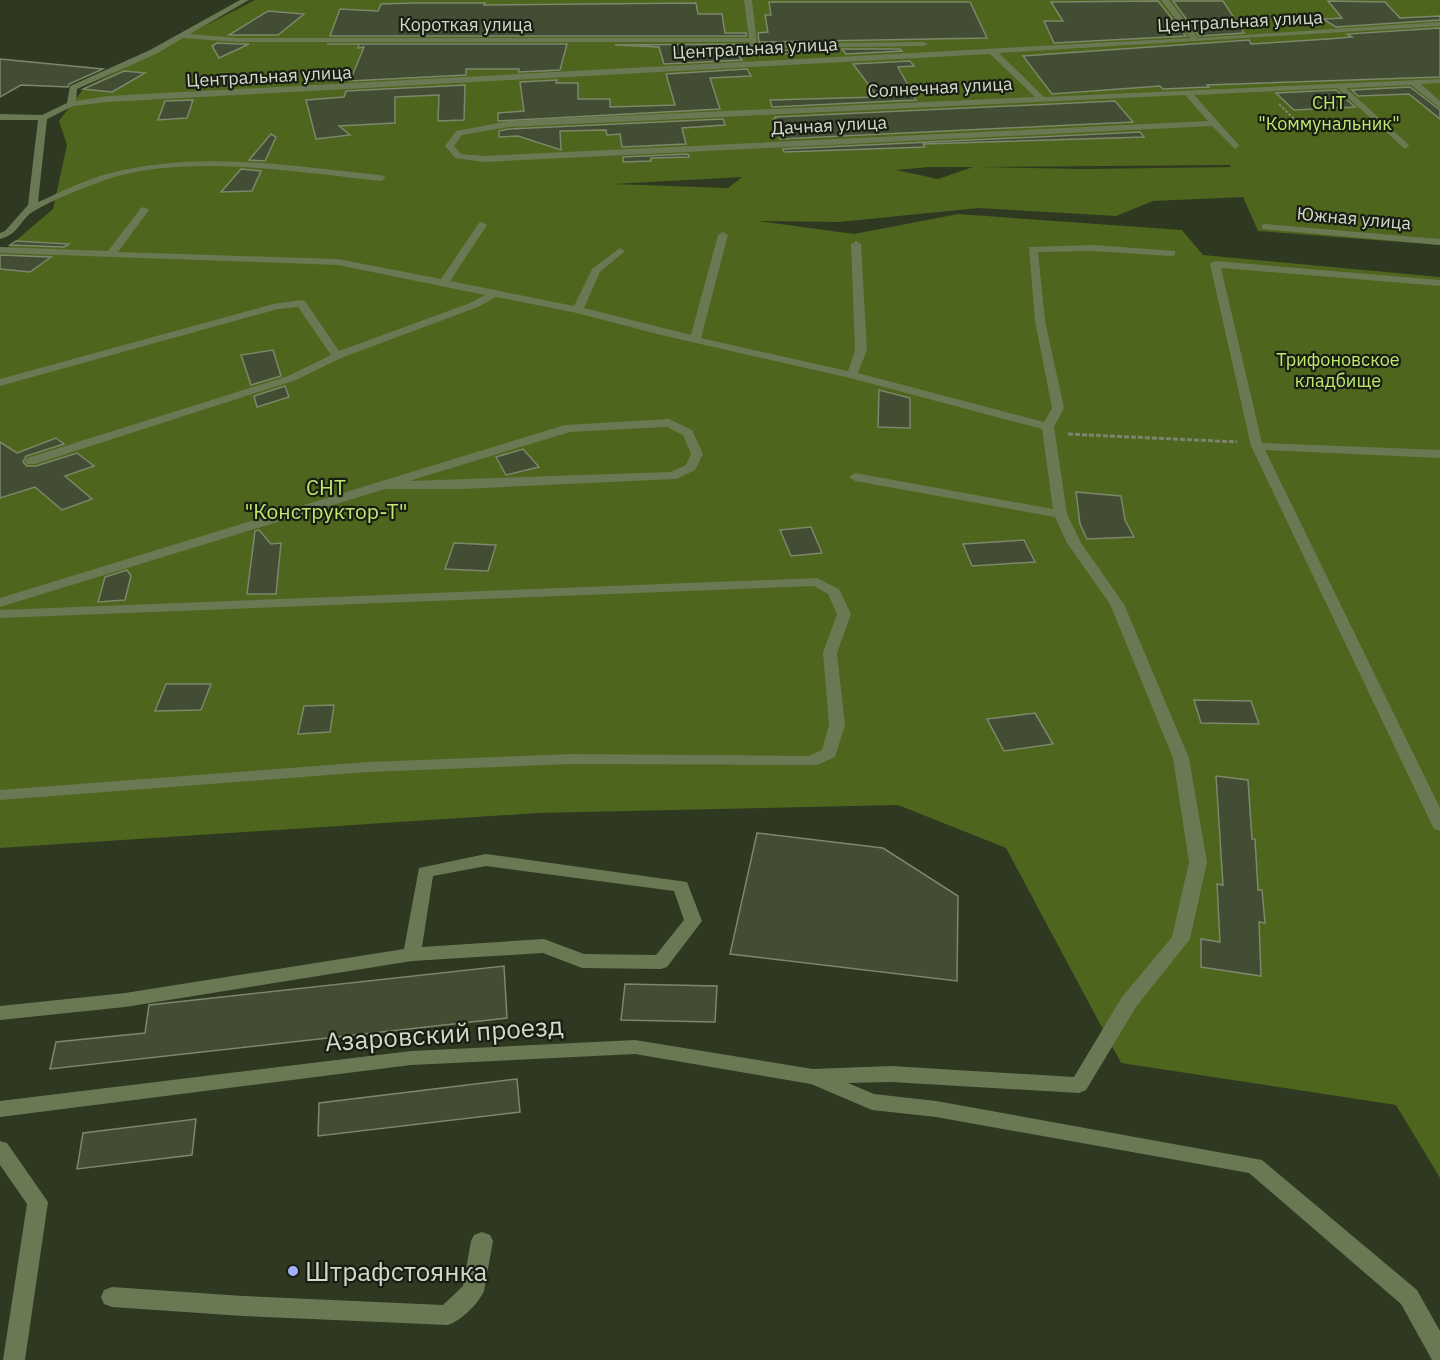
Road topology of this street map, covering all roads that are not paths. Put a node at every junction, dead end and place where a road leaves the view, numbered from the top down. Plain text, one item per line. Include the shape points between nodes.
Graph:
1 (245, 0) edge
2 (748, 0) edge
3 (1165, 0) edge
4 (1440, 24) edge
5 (180, 36) junction
6 (1196, 40) junction
7 (753, 43) junction
8 (928, 44) dead end
9 (952, 44) dead end
10 (1032, 47) junction
11 (991, 50) junction
12 (758, 63) junction
13 (1440, 81) edge
14 (1413, 82) junction
15 (1339, 86) junction
16 (1187, 92) junction
17 (1041, 98) junction
18 (71, 104) junction
19 (1440, 105) edge
20 (0, 117) edge
21 (43, 118) junction
22 (1215, 123) junction
23 (449, 146) joint
24 (1235, 146) dead end
25 (1405, 146) dead end
26 (381, 178) dead end
27 (28, 210) junction
28 (144, 210) dead end
29 (482, 225) dead end
30 (1265, 227) dead end
31 (723, 235) dead end
32 (0, 236) edge
33 (1440, 242) edge
34 (856, 244) dead end
35 (0, 250) edge
36 (621, 251) dead end
37 (1172, 253) dead end
38 (111, 254) junction
39 (444, 282) junction
40 (1440, 283) edge
41 (495, 293) junction
42 (578, 310) junction
43 (695, 340) junction
44 (337, 356) junction
45 (852, 375) junction
46 (0, 383) edge
47 (1049, 430) junction
48 (1257, 444) junction
49 (1440, 454) edge
50 (31, 461) dead end
51 (855, 477) dead end
52 (380, 485) junction
53 (1060, 514) junction
54 (0, 603) edge
55 (0, 614) edge
56 (0, 795) edge
57 (1440, 825) edge
58 (412, 954) junction
59 (0, 1013) edge
60 (813, 1077) junction
61 (0, 1109) edge
62 (0, 1149) edge
63 (482, 1241) dead end
64 (112, 1297) dead end
65 (1440, 1353) edge
66 (14, 1360) edge

1 - 5 street
2 - 7 street
3 - 6 street
4 - 6 street, Центральная улица
5 - 7 street, Короткая улица via 237,40
5 - 18 street via 74,88
6 - 10 street, Центральная улица
7 - 8 street, Короткая улица
7 - 12 street
9 - 10 street
10 - 11 street, Центральная улица
11 - 12 street, Центральная улица
11 - 17 street
12 - 18 street, Центральная улица
13 - 14 street, Солнечная улица
14 - 15 street, Солнечная улица
14 - 19 street
15 - 16 street, Солнечная улица
15 - 25 street
16 - 17 street, Солнечная улица
16 - 22 street
17 - 23 street, Солнечная улица via 509,124 459,132
18 - 21 street
20 - 21 street
21 - 27 street via 33,205
22 - 23 street, Дачная улица via 484,159 458,156
22 - 24 street
26 - 27 street via 270,166 161,166 110,176
27 - 32 street via 9,233
28 - 38 street
29 - 39 street
30 - 33 street, Южная улица
31 - 43 street
34 - 45 street via 861,350
35 - 38 street
36 - 42 street via 596,271
37 - 47 street via 1033,249 1040,321 1058,408
38 - 39 street via 318,260
39 - 41 street
40 - 48 street via 1215,264
41 - 42 street
41 - 44 street via 474,305
42 - 43 street
43 - 45 street
44 - 46 street via 301,303 277,306
44 - 50 street via 292,378
45 - 47 street
47 - 53 street
48 - 49 street
48 - 57 street
51 - 53 street
52 - 52 street via 569,428 669,423 688,433 697,454 691,467 672,476
52 - 54 street
53 - 60 street, Азаровский проезд via 1074,543 1117,604 1181,759 1198,862 1181,939 1129,1002 1078,1085 891,1074
55 - 56 street via 818,582 834,591 844,614 830,652 837,725 829,753 811,761 572,759 368,767
58 - 58 street via 425,872 486,860 681,886 693,921 661,962 582,961 544,946
58 - 59 street via 125,1000
60 - 61 street, Азаровский проезд via 635,1047 411,1058
60 - 65 street via 872,1102 936,1108 1255,1166 1409,1297
62 - 66 street via 38,1202
63 - 64 street via 472,1291 448,1315

